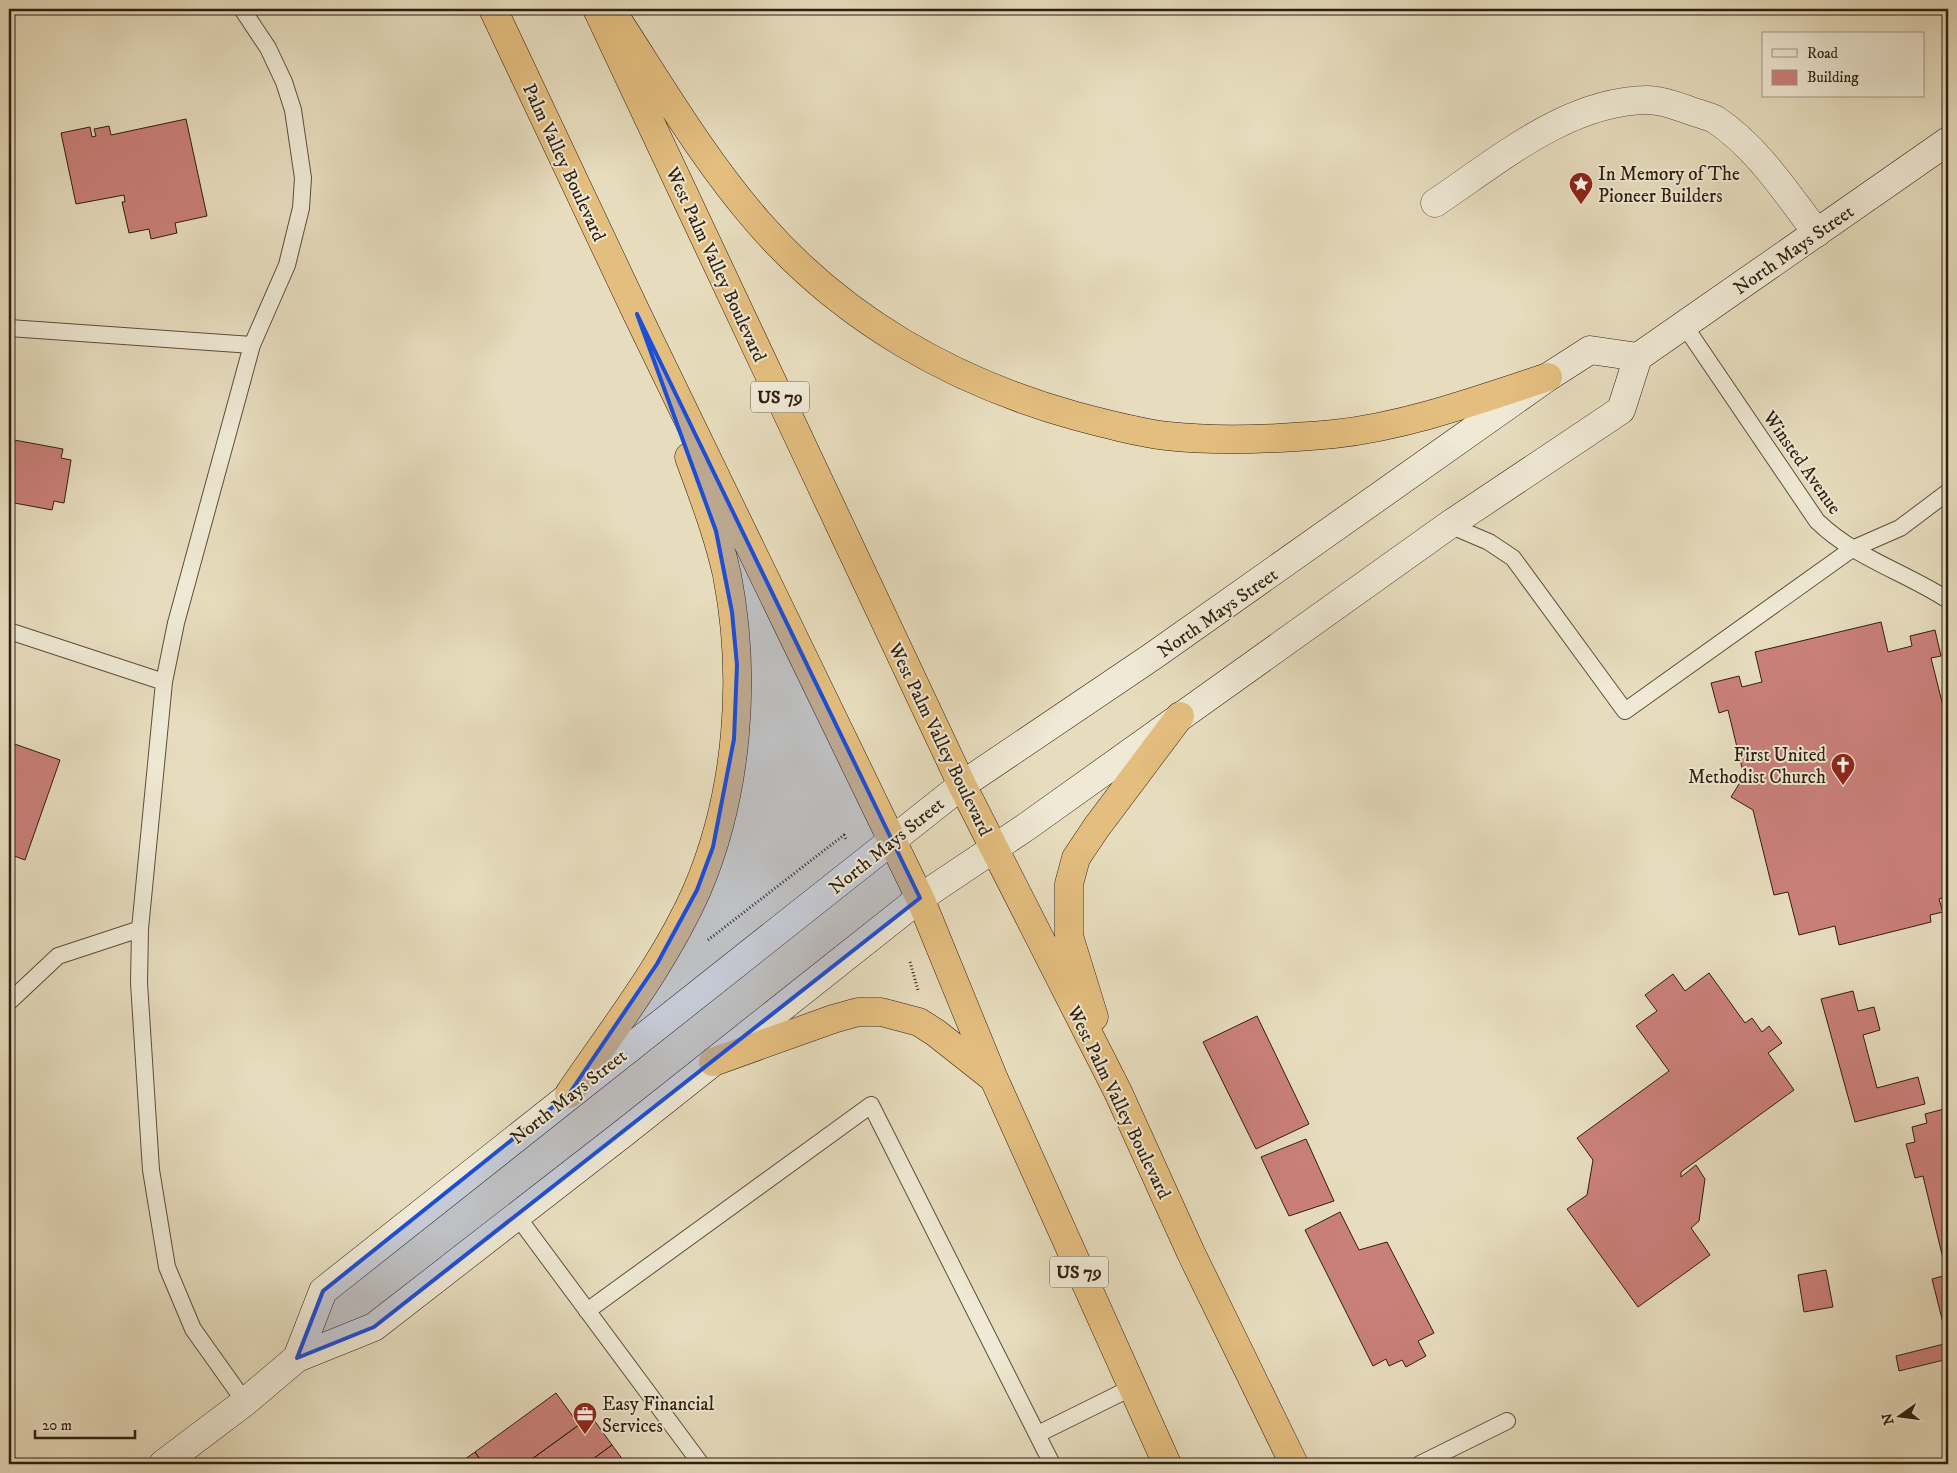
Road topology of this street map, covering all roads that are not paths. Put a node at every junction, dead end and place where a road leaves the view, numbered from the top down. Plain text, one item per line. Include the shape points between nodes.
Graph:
1 (242, 9) edge
2 (493, 9) edge
3 (598, 9) edge
4 (611, 9) edge
5 (1948, 141) edge
6 (1434, 203) dead end
7 (1817, 233) junction
8 (637, 314) junction
9 (1684, 325) junction
10 (9, 328) edge
11 (252, 345) junction
12 (1638, 357) junction
13 (1548, 377) junction
14 (1948, 492) edge
15 (1449, 525) junction
16 (1852, 549) junction
17 (1948, 600) edge
18 (9, 631) edge
19 (164, 682) junction
20 (1180, 716) junction
21 (962, 785) junction
22 (892, 841) junction
23 (994, 848) junction
24 (920, 898) junction
25 (140, 929) junction
26 (9, 1002) edge
27 (713, 1062) junction
28 (994, 1079) junction
29 (1118, 1092) junction
30 (569, 1094) junction
31 (517, 1216) junction
32 (587, 1311) junction
33 (298, 1358) junction
34 (1131, 1388) junction
35 (245, 1402) junction
36 (1507, 1421) dead end
37 (1038, 1434) junction
38 (163, 1464) edge
39 (700, 1464) edge
40 (1052, 1464) edge
41 (1167, 1464) edge
42 (1294, 1464) edge
43 (1420, 1464) edge

1 - 11 lane via 268,48 284,82 293,110 303,178 301,208 287,265
2 - 8 highway, Palm Valley Boulevard / US 79
3 - 21 highway, West Palm Valley Boulevard / US 79
4 - 13 highway via 719,172 759,224 853,311 898,342 998,390 1110,425 1167,436 1281,438 1336,434 1391,424 1441,412
5 - 7 main road, North Mays Street
6 - 7 main road via 1547,128 1615,103 1649,100 1715,119 1740,139 1768,169
7 - 9 main road, North Mays Street
8 - 22 highway, US 79
8 - 30 highway via 716,531 732,612 736,665 734,739 722,812 697,890 657,964
9 - 12 main road, North Mays Street
9 - 16 lane, Winsted Avenue via 1817,522
10 - 11 lane
11 - 19 lane via 192,559
12 - 13 main road, North Mays Street via 1590,350
12 - 15 main road, North Mays Street via 1621,410
13 - 21 main road, North Mays Street via 1154,656
14 - 16 lane via 1900,528
15 - 16 lane via 1489,542 1513,558 1625,711
15 - 20 main road, North Mays Street
16 - 17 lane, Winsted Avenue
18 - 19 lane
19 - 25 lane
20 - 23 main road, North Mays Street
20 - 29 highway via 1076,858 1068,884 1069,936
21 - 22 main road, North Mays Street
21 - 23 highway, West Palm Valley Boulevard / US 79
22 - 24 highway, US 79
22 - 30 main road, North Mays Street
23 - 24 main road, North Mays Street
23 - 29 highway, West Palm Valley Boulevard / US 79
24 - 27 main road, North Mays Street
24 - 28 highway, US 79
25 - 26 lane via 58,956
25 - 35 lane via 141,1038 148,1142 160,1236 167,1267 192,1329
27 - 28 highway via 833,1018 858,1012 881,1012 924,1026
27 - 31 main road, North Mays Street
28 - 34 highway, US 79
29 - 42 highway, West Palm Valley Boulevard / US 79 via 1191,1253
30 - 33 main road, North Mays Street via 323,1291
31 - 32 lane
31 - 33 main road, North Mays Street via 374,1327
32 - 37 lane via 871,1105
32 - 39 lane
33 - 35 main road, North Mays Street
34 - 37 lane
34 - 41 highway, US 79
35 - 38 main road, North Mays Street
36 - 43 lane
37 - 40 lane

